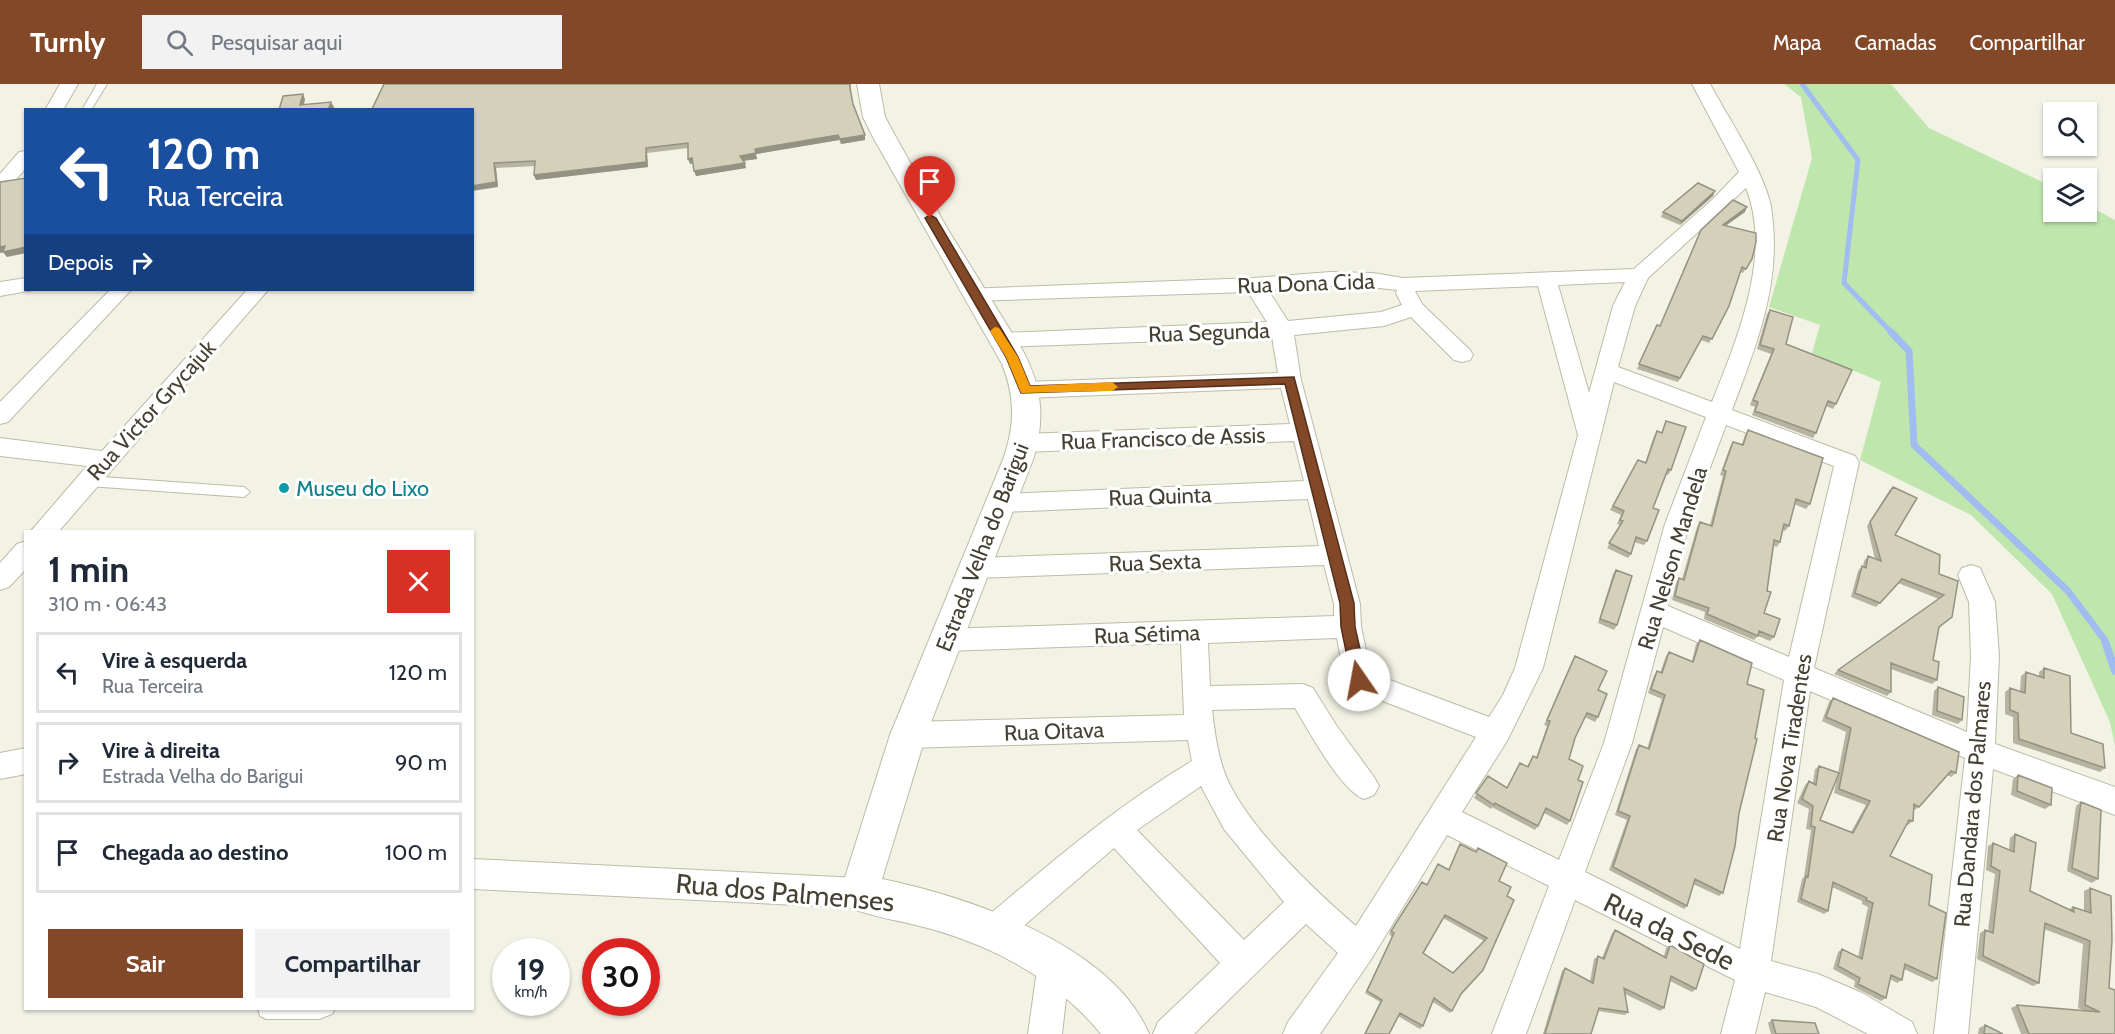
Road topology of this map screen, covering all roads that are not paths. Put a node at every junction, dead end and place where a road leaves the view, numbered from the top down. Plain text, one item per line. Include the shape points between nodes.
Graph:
1 (69, 84) edge
2 (102, 84) edge
3 (868, 84) edge
4 (1701, 84) edge
5 (55, 108) edge
6 (87, 108) edge
7 (24, 158) edge
8 (1749, 172) junction
9 (0, 180) edge
10 (1639, 274) junction
11 (1546, 278) junction
12 (24, 285) edge
13 (1254, 285) junction
14 (1402, 285) junction
15 (0, 289) edge
16 (120, 291) edge
17 (257, 291) edge
18 (973, 294) junction
19 (1414, 308) junction
20 (1282, 329) junction
21 (1001, 340) junction
22 (1462, 355) dead end
23 (1607, 371) junction
24 (1290, 380) junction
25 (1025, 390) junction
26 (1718, 413) junction
27 (0, 416) edge
28 (1303, 432) junction
29 (1591, 438) junction
30 (1024, 443) junction
31 (0, 447) edge
32 (107, 460) junction
33 (88, 482) junction
34 (1318, 489) junction
35 (244, 492) dead end
36 (1002, 503) junction
37 (45, 530) edge
38 (24, 553) edge
39 (1335, 555) junction
40 (975, 568) junction
41 (1971, 575) dead end
42 (0, 580) edge
43 (1654, 612) junction
44 (1348, 627) junction
45 (1194, 632) junction
46 (946, 640) junction
47 (1800, 674) junction
48 (1198, 712) junction
49 (1497, 732) junction
50 (908, 735) junction
51 (1980, 751) junction
52 (24, 760) edge
53 (0, 766) edge
54 (1209, 766) junction
55 (1364, 786) dead end
56 (2115, 801) edge
57 (1443, 818) junction
58 (1116, 828) junction
59 (474, 874) edge
60 (1566, 881) junction
61 (859, 893) junction
62 (1305, 903) junction
63 (995, 930) junction
64 (1359, 950) junction
65 (1054, 963) junction
66 (1243, 963) junction
67 (1753, 972) junction
68 (266, 1010) dead end
69 (319, 1010) edge
70 (1045, 1034) edge
71 (1128, 1034) edge
72 (1170, 1034) edge
73 (1300, 1034) edge
74 (1509, 1034) edge
75 (1738, 1034) edge
76 (1900, 1034) edge
77 (1951, 1034) edge

1 - 5 street
2 - 6 lane
3 - 18 street, Estrada Velha do Barigui via 874,117
4 - 8 street, Rua Nelson Mandela
7 - 9 street via 6,179
8 - 10 street via 1720,203
8 - 26 street, Rua Nelson Mandela via 1761,202 1764,270 1746,343
10 - 11 street, Rua Dona Cida
10 - 23 street via 1624,306
11 - 14 street, Rua Dona Cida
11 - 29 street
12 - 15 street
13 - 14 street, Rua Dona Cida via 1372,279
13 - 18 street, Rua Dona Cida
13 - 20 street
14 - 19 street
16 - 27 street
17 - 32 street, Rua Victor Grycajuk
18 - 21 street, Estrada Velha do Barigui
19 - 20 street, Rua Segunda via 1384,319
19 - 22 street
20 - 21 street, Rua Segunda
20 - 24 street
21 - 25 street, Estrada Velha do Barigui
23 - 26 street
23 - 29 street
24 - 25 street
24 - 28 street
25 - 30 street, Estrada Velha do Barigui
26 - 43 street, Rua Nelson Mandela via 1677,524
26 - 47 street, Rua Nova Tiradentes via 1847,462
28 - 30 street, Rua Francisco de Assis
28 - 34 street
29 - 49 street via 1529,668
30 - 36 street, Estrada Velha do Barigui
31 - 32 street
32 - 33 street, Rua Victor Grycajuk
33 - 35 lane
33 - 37 street, Rua Victor Grycajuk
34 - 36 street, Rua Quinta
34 - 39 street
36 - 40 street, Estrada Velha do Barigui
38 - 42 street
39 - 40 street, Rua Sexta
39 - 44 street via 1347,603
40 - 46 street, Estrada Velha do Barigui
41 - 51 street, Rua Dandara dos Palmares via 1982,602 1985,626
43 - 47 street
43 - 60 street, Rua Nelson Mandela via 1618,742
44 - 45 street, Rua Sétima
44 - 49 street via 1359,680
45 - 46 street, Rua Sétima
45 - 48 street
46 - 50 street, Estrada Velha do Barigui
47 - 51 street
47 - 67 street, Rua Nova Tiradentes
48 - 50 street, Rua Oitava
48 - 54 street
48 - 55 street, Rua Oitava via 1303,696
49 - 57 street
50 - 61 street, Estrada Velha do Barigui
51 - 56 street
51 - 77 street, Rua Dandara dos Palmares
52 - 53 street
54 - 58 street
54 - 62 street via 1226,806
57 - 60 street, Rua da Sede
57 - 64 street
58 - 63 street
58 - 66 street
59 - 61 street, Rua dos Palmenses
60 - 67 street, Rua da Sede
60 - 74 street, Rua Nelson Mandela
61 - 63 street, Rua dos Palmenses via 950,914
62 - 64 street
62 - 66 street
63 - 65 street, Rua dos Palmenses
64 - 73 street
65 - 70 street
65 - 71 street, Rua dos Palmenses via 1083,983
66 - 72 street
67 - 75 street, Rua Nova Tiradentes
67 - 76 street, Rua da Sede via 1818,991
68 - 69 lane

